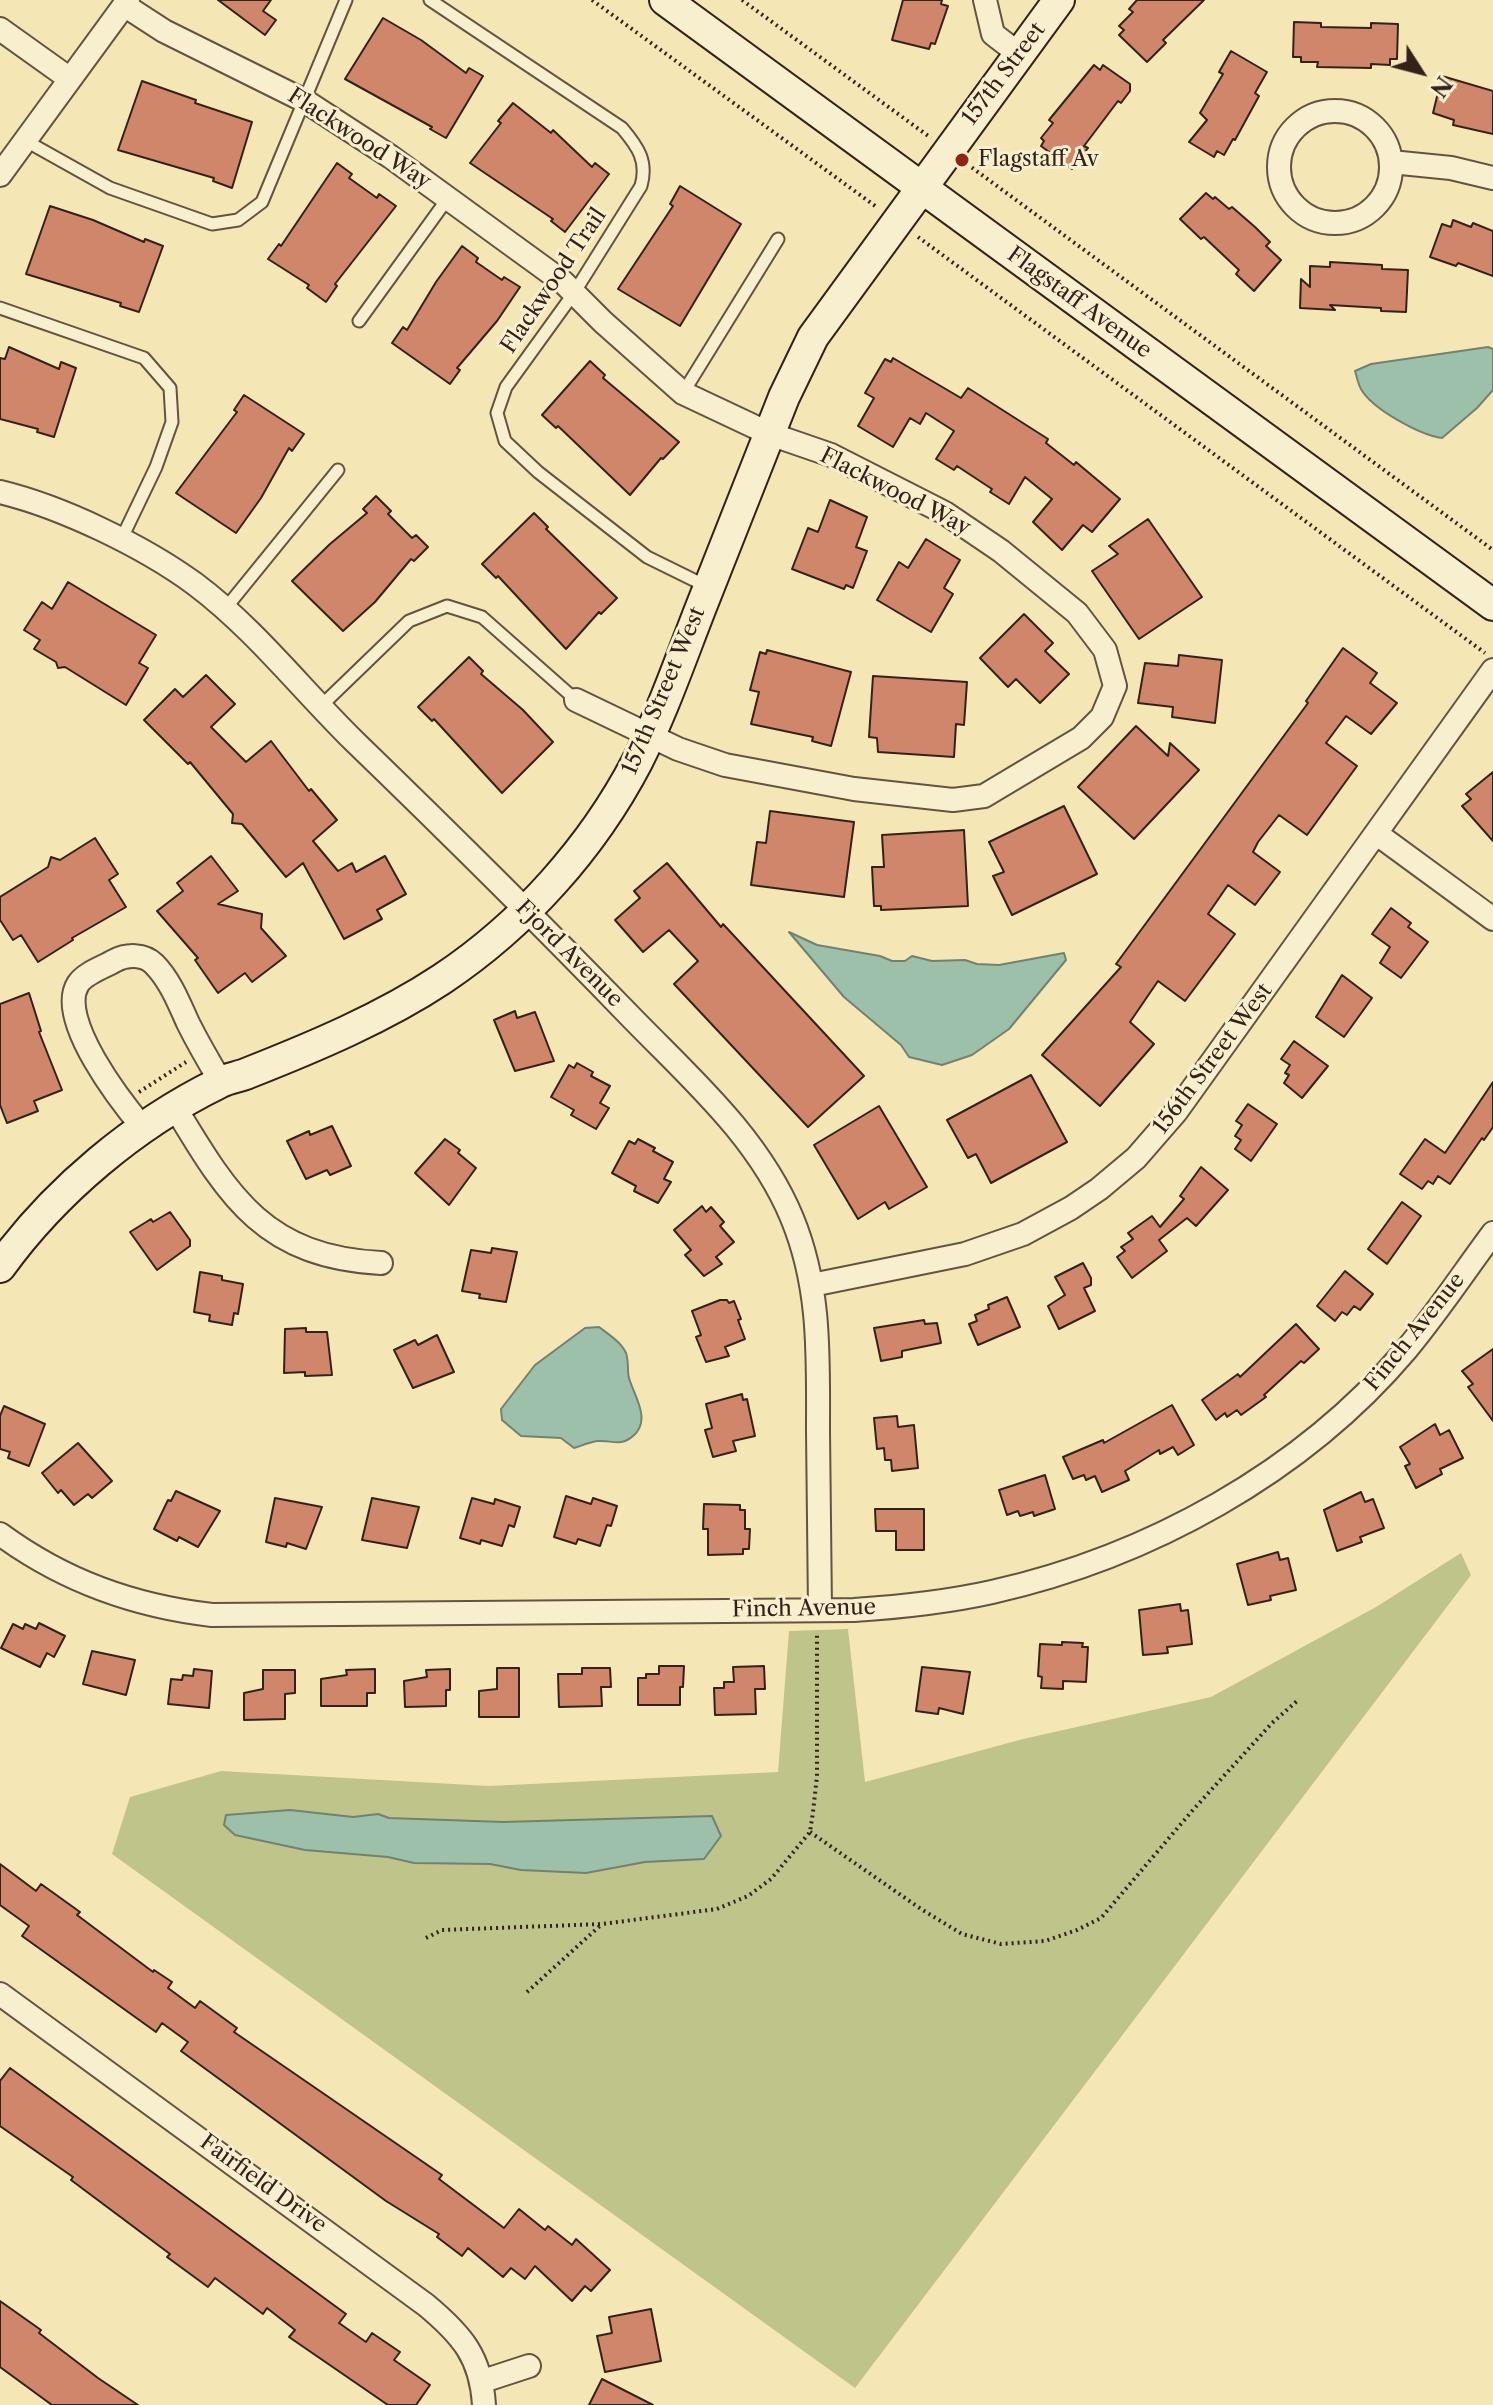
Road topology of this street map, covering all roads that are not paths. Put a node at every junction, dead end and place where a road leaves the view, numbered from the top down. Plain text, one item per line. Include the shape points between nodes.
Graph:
1 (346, 0) edge
2 (430, 0) edge
3 (665, 0) edge
4 (985, 0) edge
5 (1059, 0) edge
6 (126, 3) edge
7 (0, 29) edge
8 (1019, 54) junction
9 (70, 79) junction
10 (305, 101) junction
11 (26, 141) junction
12 (1391, 162) junction
13 (0, 175) edge
14 (1493, 178) edge
15 (920, 187) junction
16 (448, 198) junction
17 (778, 239) dead end
18 (574, 293) junction
19 (0, 308) edge
20 (359, 321) dead end
21 (683, 393) junction
22 (770, 434) junction
23 (338, 470) dead end
24 (0, 492) edge
25 (121, 541) junction
26 (709, 588) junction
27 (1493, 605) edge
28 (225, 609) junction
29 (1493, 670) edge
30 (576, 700) joint
31 (320, 707) junction
32 (650, 735) junction
33 (1377, 834) junction
34 (525, 911) junction
35 (1493, 919) edge
36 (221, 1082) junction
37 (176, 1109) junction
38 (144, 1129) junction
39 (1493, 1233) edge
40 (381, 1263) dead end
41 (0, 1267) edge
42 (812, 1285) junction
43 (0, 1534) edge
44 (818, 1619) junction
45 (0, 1994) edge
46 (529, 2366) dead end
47 (483, 2381) junction
48 (484, 2405) edge

1 - 10 lane
2 - 18 lane, Flackwood Trail via 622,128 639,149 646,170 641,186
3 - 15 street, Flagstaff Avenue
4 - 8 street via 993,34
5 - 8 street, 157th Street
6 - 9 street
6 - 10 street, Flackwood Way via 164,31
7 - 9 street
8 - 15 street, 157th Street
9 - 11 street
10 - 11 lane via 262,202 238,220 212,224 110,188
10 - 16 street, Flackwood Way
11 - 13 street
12 - 12 street via 1375,127 1337,110 1297,125 1283,143 1278,167 1283,190 1296,208 1315,220 1338,223 1376,206 1388,185
12 - 14 street
15 - 22 street, 157th Street West via 813,337
15 - 27 street, Flagstaff Avenue
16 - 18 street, Flackwood Way
16 - 20 lane
17 - 21 lane
18 - 21 street, Flackwood Way
18 - 26 lane, Flackwood Trail via 506,387 497,413 505,441 647,557
19 - 25 lane via 144,358 170,388 172,422
21 - 22 street, Flackwood Way
22 - 26 street, 157th Street West
22 - 32 street, Flackwood Way via 831,455 945,513 1001,551 1077,613 1105,650 1115,686 1102,717 1081,738 984,796 953,800 854,789 725,765
23 - 28 lane
24 - 25 street, Fjord Avenue via 59,510
25 - 28 street, Fjord Avenue via 151,555
26 - 32 street, 157th Street West
28 - 31 street, Fjord Avenue
29 - 33 street, 156th Street West
30 - 31 lane via 482,617 447,606 409,621
30 - 32 street, Flackwood Way
31 - 34 street, Fjord Avenue
32 - 34 street, 157th Street West via 600,820 560,875
33 - 35 street
33 - 42 street, 156th Street West via 1176,1112 1136,1158 1099,1189 1048,1222 985,1248
34 - 36 street, 157th Street West via 442,979 397,1006
34 - 42 street, Fjord Avenue via 745,1137 793,1219
36 - 37 street, 157th Street West
36 - 38 street via 153,962 121,957 93,972 79,982 73,999 83,1036 102,1077
37 - 38 street, 157th Street West
37 - 40 street via 226,1190 263,1225 330,1257
38 - 41 street, 157th Street West via 81,1177
39 - 44 street, Finch Avenue via 1405,1351 1357,1401 1303,1446 1211,1508 1137,1545 1018,1585
42 - 44 street, Fjord Avenue via 818,1346
43 - 44 street, Finch Avenue via 93,1588 158,1608 212,1615
45 - 47 street, Fairfield Drive via 426,2305 468,2346
46 - 47 street
47 - 48 street, Fairfield Drive

